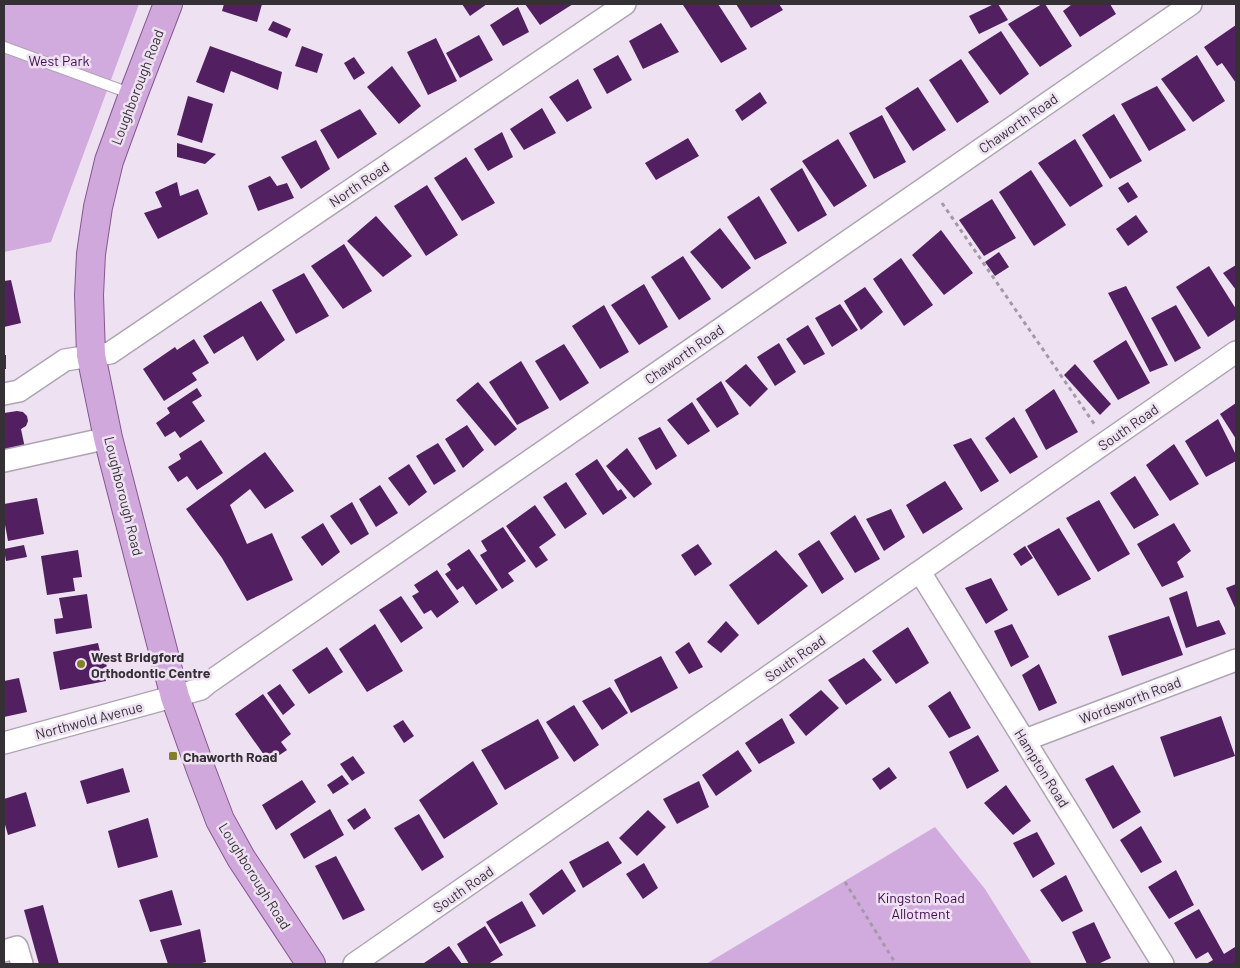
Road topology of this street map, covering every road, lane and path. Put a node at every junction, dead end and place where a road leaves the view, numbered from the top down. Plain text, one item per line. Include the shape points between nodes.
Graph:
1 (168, 4) edge
2 (625, 4) edge
3 (1191, 4) edge
4 (4, 47) edge
5 (133, 94) junction
6 (929, 184) junction
7 (1236, 352) edge
8 (91, 355) junction
9 (4, 394) edge
10 (108, 438) junction
11 (1107, 442) junction
12 (4, 461) edge
13 (920, 572) junction
14 (1236, 660) edge
15 (175, 697) junction
16 (1024, 740) junction
17 (4, 743) edge
18 (845, 882) dead end
19 (4, 951) edge
20 (22, 964) edge
21 (311, 964) edge
22 (354, 964) edge
23 (896, 964) edge
24 (1163, 964) edge

1 - 5 main road, Loughborough Road
2 - 8 street, North Road via 110,353
3 - 6 street, Chaworth Road
4 - 5 lane
5 - 8 main road, Loughborough Road via 109,161 98,207 89,286
6 - 11 path
6 - 15 street, Chaworth Road via 201,690
7 - 11 street, South Road
8 - 9 street, North Road via 65,360 19,391
8 - 10 main road, Loughborough Road
10 - 12 street
10 - 15 main road, Loughborough Road
11 - 13 street, South Road
13 - 16 street, Hampton Road
13 - 22 street, South Road
14 - 16 street, Wordsworth Road
15 - 17 street, Northwold Avenue
15 - 21 main road, Loughborough Road via 220,820 241,858
16 - 24 street, Hampton Road
18 - 23 path
19 - 20 street via 17,947

